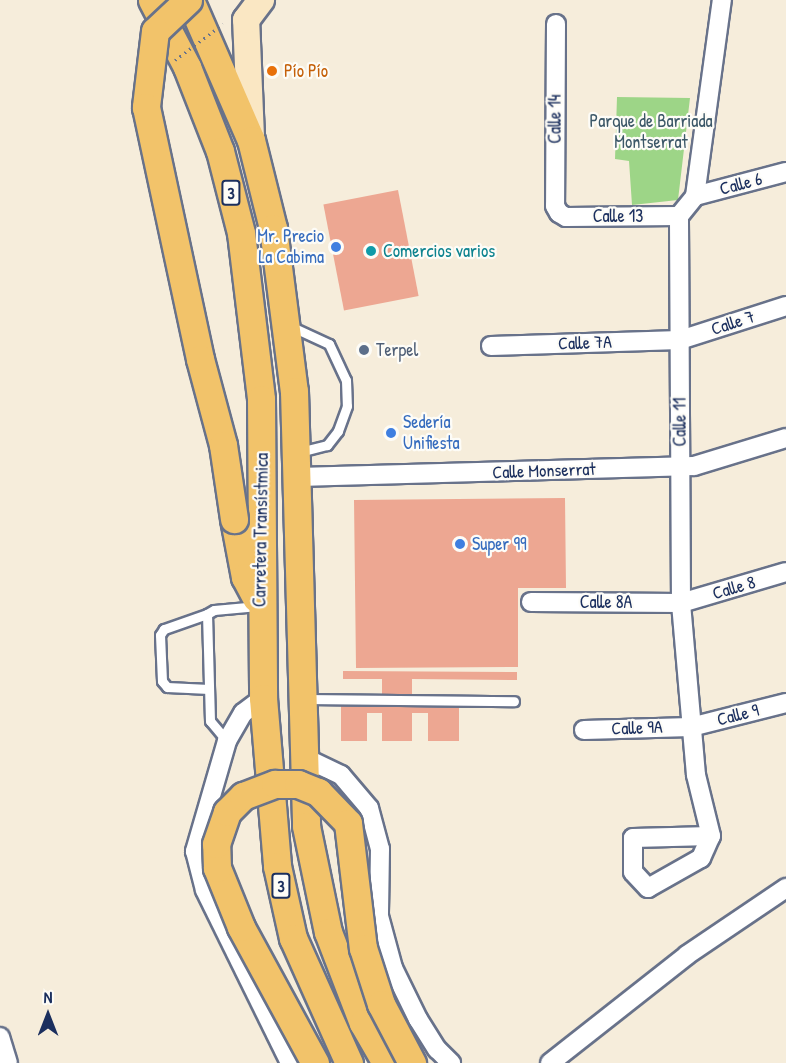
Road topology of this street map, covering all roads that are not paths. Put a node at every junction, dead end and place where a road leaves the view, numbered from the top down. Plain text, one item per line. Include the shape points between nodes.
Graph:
1 (153, 0) edge
2 (189, 0) edge
3 (261, 0) edge
4 (722, 0) edge
5 (556, 24) dead end
6 (252, 140) junction
7 (786, 171) edge
8 (695, 196) junction
9 (559, 213) joint
10 (679, 216) junction
11 (786, 306) edge
12 (286, 324) junction
13 (680, 340) junction
14 (490, 346) dead end
15 (786, 438) edge
16 (298, 465) junction
17 (680, 466) junction
18 (786, 572) edge
19 (531, 602) dead end
20 (681, 603) junction
21 (260, 606) junction
22 (207, 614) junction
23 (209, 689) junction
24 (263, 698) junction
25 (301, 699) junction
26 (514, 701) dead end
27 (786, 703) edge
28 (691, 727) junction
29 (584, 730) dead end
30 (227, 741) junction
31 (301, 756) junction
32 (709, 843) dead end
33 (786, 888) edge
34 (0, 1038) edge
35 (8, 1063) edge
36 (290, 1063) edge
37 (315, 1063) edge
38 (349, 1063) edge
39 (386, 1063) edge
40 (411, 1063) edge
41 (452, 1063) edge
42 (550, 1063) edge

1 - 21 main road, Carretera Transístmica / 3 via 187,67 220,151 241,233 261,399
2 - 6 main road, Carretera Transístmica / 3
2 - 21 main road, bridge via 155,31 147,107 200,360 223,445 245,577
3 - 6 street via 246,20
4 - 8 street
5 - 9 street, Calle 14 via 555,206
6 - 12 main road, Carretera Transístmica / 3 via 273,228
7 - 8 street, Calle 6
8 - 10 street
9 - 10 street, Calle 13 via 566,217
10 - 13 street, Calle 11
11 - 13 street, Calle 7
12 - 16 main road, Carretera Transístmica / 3
12 - 16 lane via 329,344 346,380 347,406 338,431 327,445
13 - 14 street, Calle 7A
13 - 17 street, Calle 11
15 - 17 street, Calle Monserrat via 694,466
16 - 17 street, Calle Monserrat
16 - 25 main road, Carretera Transístmica / 3
17 - 20 street, Calle 11
18 - 20 street, Calle 8
19 - 20 street, Calle 8A
20 - 28 street, Calle 11
21 - 22 lane via 213,610
21 - 24 main road, Carretera Transístmica / 3
22 - 23 lane
22 - 23 lane via 164,629 162,681 167,687
23 - 30 lane via 210,722
24 - 30 street via 243,713
24 - 38 main road, Carretera Transístmica / 3 via 268,798 277,866 293,938
25 - 26 lane
25 - 31 main road, Carretera Transístmica / 3
27 - 28 street, Calle 9
28 - 29 street, Calle 9A
28 - 32 street, Calle 11
30 - 36 street via 195,851 205,890
31 - 39 main road, Carretera Transístmica / 3 via 306,826 328,932 363,1023
31 - 41 street via 341,775 369,808 381,849 379,916 393,968 436,1049
33 - 42 street via 687,955
34 - 35 street
37 - 40 main road, bridge via 241,927 216,861 219,831 227,812 243,796 275,783 298,784 318,792 348,823 363,948 381,1004

